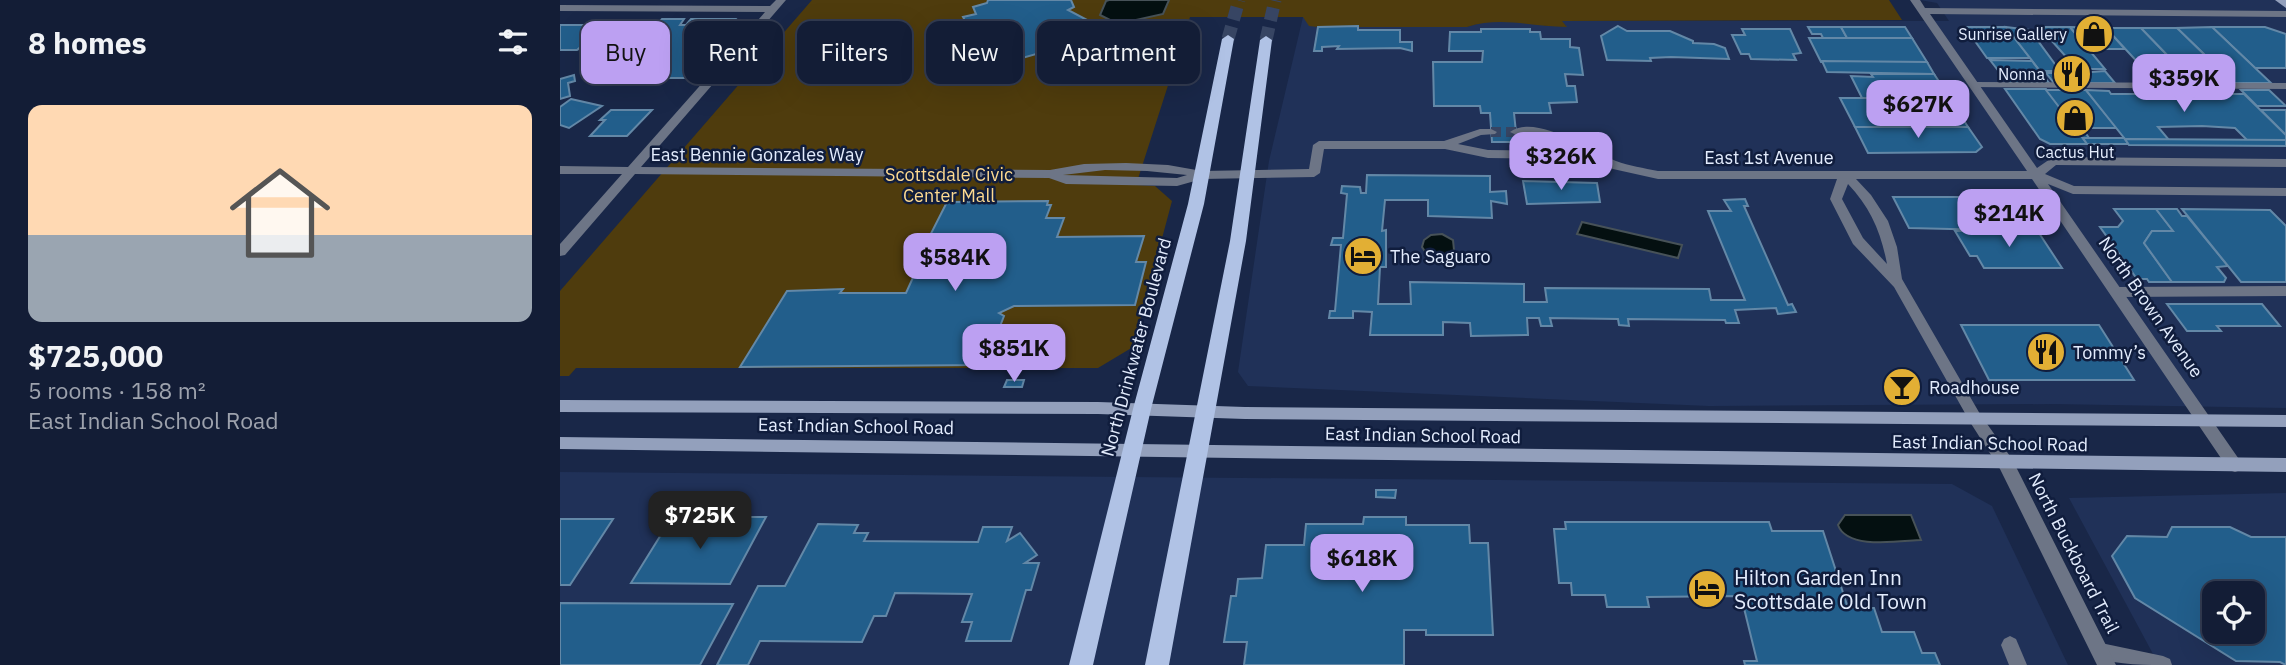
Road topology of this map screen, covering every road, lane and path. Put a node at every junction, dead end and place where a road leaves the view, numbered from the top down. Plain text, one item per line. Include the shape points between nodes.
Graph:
1 (1915, 0) edge
2 (2280, 0) edge
3 (777, 4) edge
4 (2286, 5) edge
5 (560, 8) edge
6 (1922, 11) junction
7 (2286, 14) edge
8 (1228, 39) tunnel mouth
9 (1266, 40) tunnel mouth
10 (1974, 85) junction
11 (2286, 86) edge
12 (1491, 132) tunnel mouth
13 (1516, 132) tunnel mouth
14 (1446, 145) junction
15 (1590, 155) junction
16 (2286, 163) edge
17 (560, 170) edge
18 (632, 172) junction
19 (1249, 173) junction
20 (1844, 174) junction
21 (2036, 174) junction
22 (1202, 175) junction
23 (2286, 192) edge
24 (560, 252) edge
25 (1896, 279) junction
26 (2286, 291) edge
27 (2117, 292) junction
28 (560, 406) edge
29 (1142, 409) junction
30 (1206, 411) junction
31 (1975, 418) junction
32 (2206, 420) junction
33 (2286, 421) edge
34 (560, 443) edge
35 (1132, 449) junction
36 (1198, 451) junction
37 (2006, 464) junction
38 (2235, 464) junction
39 (2286, 465) edge
40 (2010, 645) dead end
41 (2104, 659) edge
42 (1081, 665) edge
43 (1157, 665) edge
44 (2018, 665) edge
45 (2163, 665) edge

1 - 6 street, North Brown Avenue
2 - 4 main road
3 - 5 street
3 - 18 street
6 - 7 street
6 - 10 street, North Brown Avenue
8 - 22 main road, North Drinkwater Boulevard
9 - 19 main road
10 - 11 street
10 - 21 street, North Brown Avenue
12 - 14 street, East 1st Avenue
13 - 15 street, East 1st Avenue via 1561,137
14 - 15 street, East 1st Avenue via 1488,154
14 - 19 street, East 1st Avenue via 1319,145 1314,173
15 - 20 street, East 1st Avenue via 1658,175
16 - 21 street, East 1st Avenue via 2053,161
17 - 18 street, East Bennie Gonzales Way
18 - 22 street, East Bennie Gonzales Way via 1050,174 1066,180 1177,182
18 - 24 street
19 - 22 street, East 1st Avenue
19 - 30 main road
20 - 21 street, East 1st Avenue
20 - 25 street, North Buckboard Trail via 1871,200 1891,243
20 - 25 street, North Buckboard Trail via 1836,199 1858,242
21 - 23 street, East 1st Avenue via 2073,190
21 - 27 street, North Brown Avenue
22 - 29 main road, North Drinkwater Boulevard
25 - 31 street, North Buckboard Trail
26 - 27 street
27 - 32 street, North Brown Avenue
28 - 29 main road, East Indian School Road
29 - 30 main road, East Indian School Road
29 - 35 main road, North Drinkwater Boulevard
30 - 31 main road, East Indian School Road
30 - 36 main road
31 - 32 main road, East Indian School Road
31 - 37 street, North Buckboard Trail
32 - 33 main road, East Indian School Road
32 - 38 street, North Brown Avenue
34 - 35 main road, East Indian School Road
35 - 36 main road, East Indian School Road
35 - 42 main road, North Drinkwater Boulevard
36 - 37 main road, East Indian School Road
36 - 43 main road
37 - 38 main road, East Indian School Road
37 - 41 street, North Buckboard Trail
38 - 39 main road, East Indian School Road
40 - 44 street
41 - 45 street

